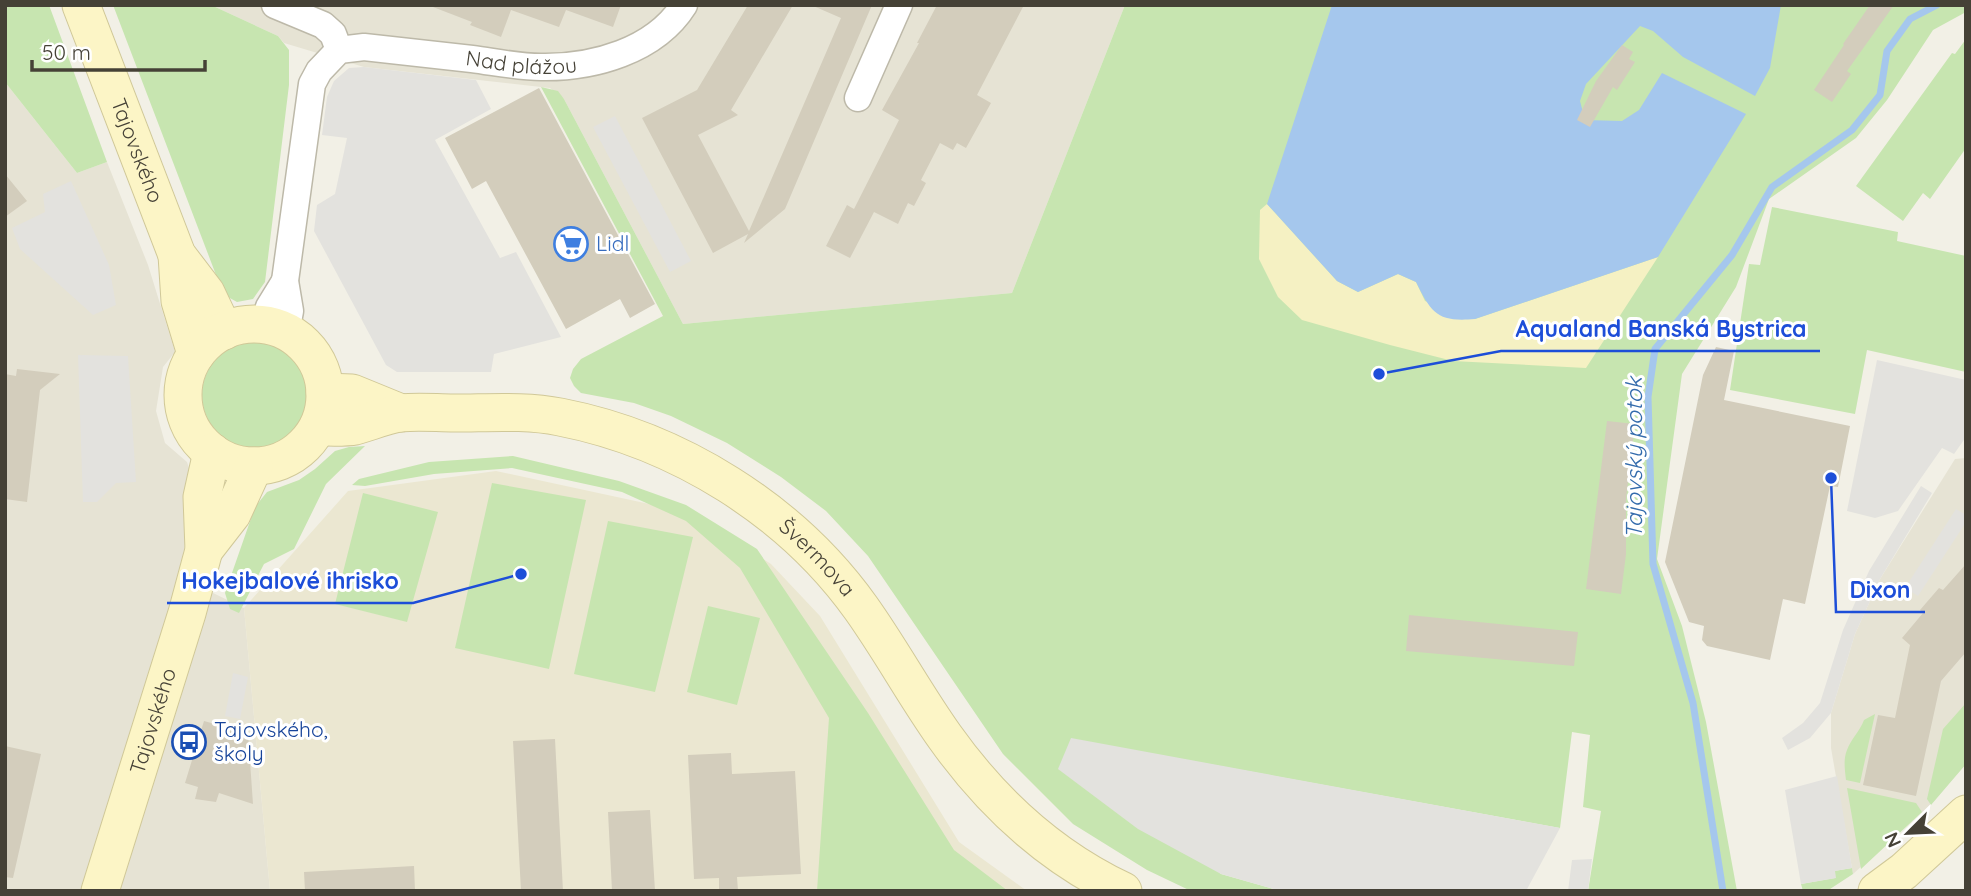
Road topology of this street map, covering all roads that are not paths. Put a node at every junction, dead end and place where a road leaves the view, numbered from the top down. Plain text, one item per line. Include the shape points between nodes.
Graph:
1 (82, 5) edge
2 (275, 5) edge
3 (684, 5) edge
4 (899, 5) edge
5 (339, 50) junction
6 (858, 98) dead end
7 (177, 255) junction
8 (275, 329) junction
9 (224, 331) junction
10 (196, 355) junction
11 (322, 409) junction
12 (212, 452) junction
13 (254, 466) junction
14 (204, 550) junction
15 (1966, 814) edge
16 (100, 891) edge
17 (1123, 891) edge
18 (1877, 891) edge

1 - 7 main road, Tajovského
2 - 5 street via 323,25 333,34
3 - 5 street, Nad plážou via 677,17 649,40 587,64 542,67 364,47
4 - 6 street
5 - 8 street via 312,84 285,281 290,311
7 - 9 main road, Tajovského via 206,293
7 - 10 main road, Tajovského via 180,301
8 - 9 main road via 244,325
8 - 11 main road via 302,343 313,356 321,372
9 - 10 main road
10 - 12 main road via 186,380 185,406 194,431
11 - 13 main road via 309,441 295,453 279,462
11 - 17 main road, Švermova via 352,427 401,413 525,412 561,417 660,447 708,471 753,501 824,563 853,598 945,738 1011,815 1063,859
12 - 13 main road via 232,463
12 - 14 main road, Tajovského via 202,496
13 - 14 main road, Tajovského via 232,514
14 - 16 main road, Tajovského
15 - 18 main road

